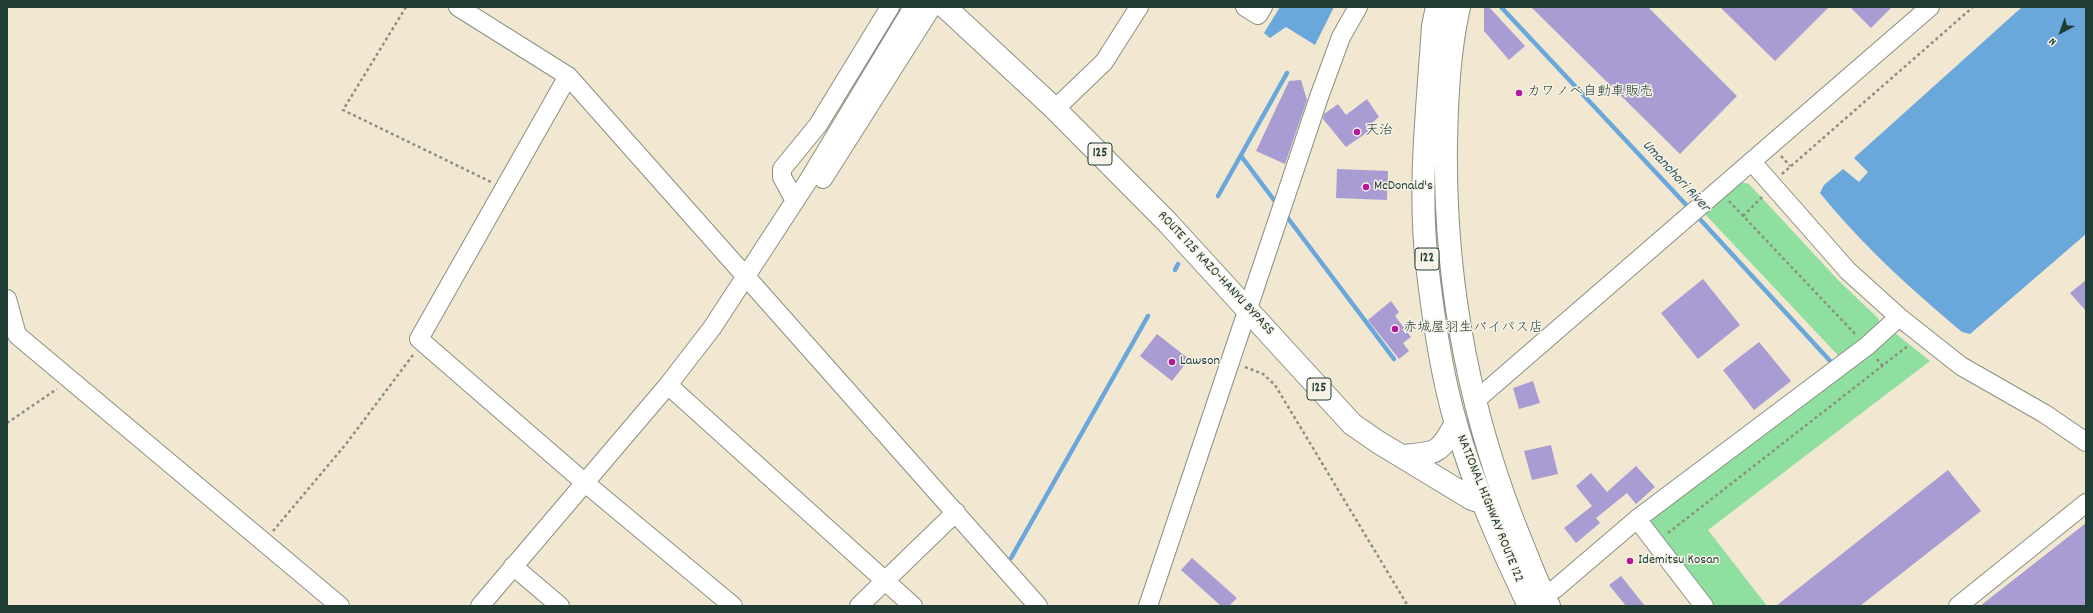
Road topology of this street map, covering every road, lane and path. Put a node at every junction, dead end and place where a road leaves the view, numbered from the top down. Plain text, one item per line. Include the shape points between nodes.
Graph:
1 (406, 7) edge
2 (458, 7) edge
3 (890, 7) edge
4 (932, 7) edge
5 (945, 7) edge
6 (1139, 7) edge
7 (1245, 7) edge
8 (1263, 7) edge
9 (1358, 7) edge
10 (1437, 7) edge
11 (1459, 7) edge
12 (1930, 7) edge
13 (1973, 7) edge
14 (912, 9) dead end
15 (568, 76) junction
16 (1055, 109) junction
17 (1777, 150) dead end
18 (1752, 162) junction
19 (1790, 166) junction
20 (1778, 177) dead end
21 (504, 188) junction
22 (1719, 191) junction
23 (1765, 194) dead end
24 (793, 204) junction
25 (1743, 216) junction
26 (745, 278) junction
27 (7, 299) edge
28 (1248, 309) junction
29 (1898, 317) junction
30 (422, 342) junction
31 (1912, 342) dead end
32 (1867, 346) junction
33 (1230, 362) junction
34 (1883, 366) junction
35 (71, 380) junction
36 (668, 385) junction
37 (1475, 401) junction
38 (7, 423) edge
39 (1456, 423) junction
40 (2086, 442) edge
41 (1402, 456) junction
42 (584, 482) junction
43 (2086, 503) edge
44 (1484, 504) junction
45 (1506, 504) junction
46 (956, 512) junction
47 (1637, 519) junction
48 (263, 542) junction
49 (1655, 544) junction
50 (513, 566) junction
51 (886, 580) junction
52 (1540, 602) edge
53 (340, 606) edge
54 (480, 606) edge
55 (560, 606) edge
56 (733, 606) edge
57 (859, 606) edge
58 (913, 606) edge
59 (1038, 606) edge
60 (1148, 606) edge
61 (1408, 606) edge
62 (1704, 606) edge
63 (1958, 606) edge

1 - 21 path via 343,110
2 - 15 street
3 - 24 street via 818,125 782,169 782,177
4 - 24 street via 811,198 804,204
5 - 16 highway, ROUTE 125 KAZO-HANYU BYPASS / 125
6 - 16 street via 1104,62
7 - 8 street via 1258,15
9 - 28 street via 1341,37 1319,97
10 - 39 highway, NATIONAL HIGHWAY ROUTE 122 / 122 via 1433,26 1424,183 1427,263 1443,368
11 - 37 highway, NATIONAL HIGHWAY ROUTE 122 / 122 via 1446,99 1445,190 1455,297
12 - 18 street
13 - 19 path
14 - 24 street
15 - 21 street
15 - 26 street
16 - 28 highway, ROUTE 125 KAZO-HANYU BYPASS / 125 via 1168,223
17 - 19 path
18 - 22 street
18 - 29 street via 1848,271
19 - 20 path
21 - 30 street via 419,339
22 - 25 path
22 - 37 street
23 - 25 path
24 - 26 street
25 - 32 path
26 - 36 street via 712,328
26 - 46 street
27 - 35 street via 17,335
28 - 33 street
28 - 41 highway, ROUTE 125 KAZO-HANYU BYPASS / 125 via 1352,424
29 - 32 street
29 - 40 street via 1962,366
30 - 42 street
30 - 48 path via 346,444
31 - 34 path
32 - 34 path
32 - 47 street
33 - 60 street
33 - 61 path via 1263,374 1275,385
34 - 49 path
35 - 38 path
35 - 48 street
36 - 42 street
36 - 51 street
37 - 45 highway, NATIONAL HIGHWAY ROUTE 122 / 122
39 - 41 highway via 1445,444 1437,450 1427,454
39 - 44 highway, NATIONAL HIGHWAY ROUTE 122 / 122
41 - 44 highway, ROUTE 125 KAZO-HANYU BYPASS / 125
42 - 50 street
42 - 56 street
43 - 63 street
44 - 45 highway, ROUTE 125 KAZO-HANYU BYPASS / 125
44 - 52 highway, NATIONAL HIGHWAY ROUTE 122 / 122
45 - 52 highway, NATIONAL HIGHWAY ROUTE 122 / 122
46 - 51 street
46 - 59 street
47 - 49 street
47 - 52 street
48 - 53 street
49 - 62 street
50 - 54 street
50 - 55 street
51 - 57 street
51 - 58 street

